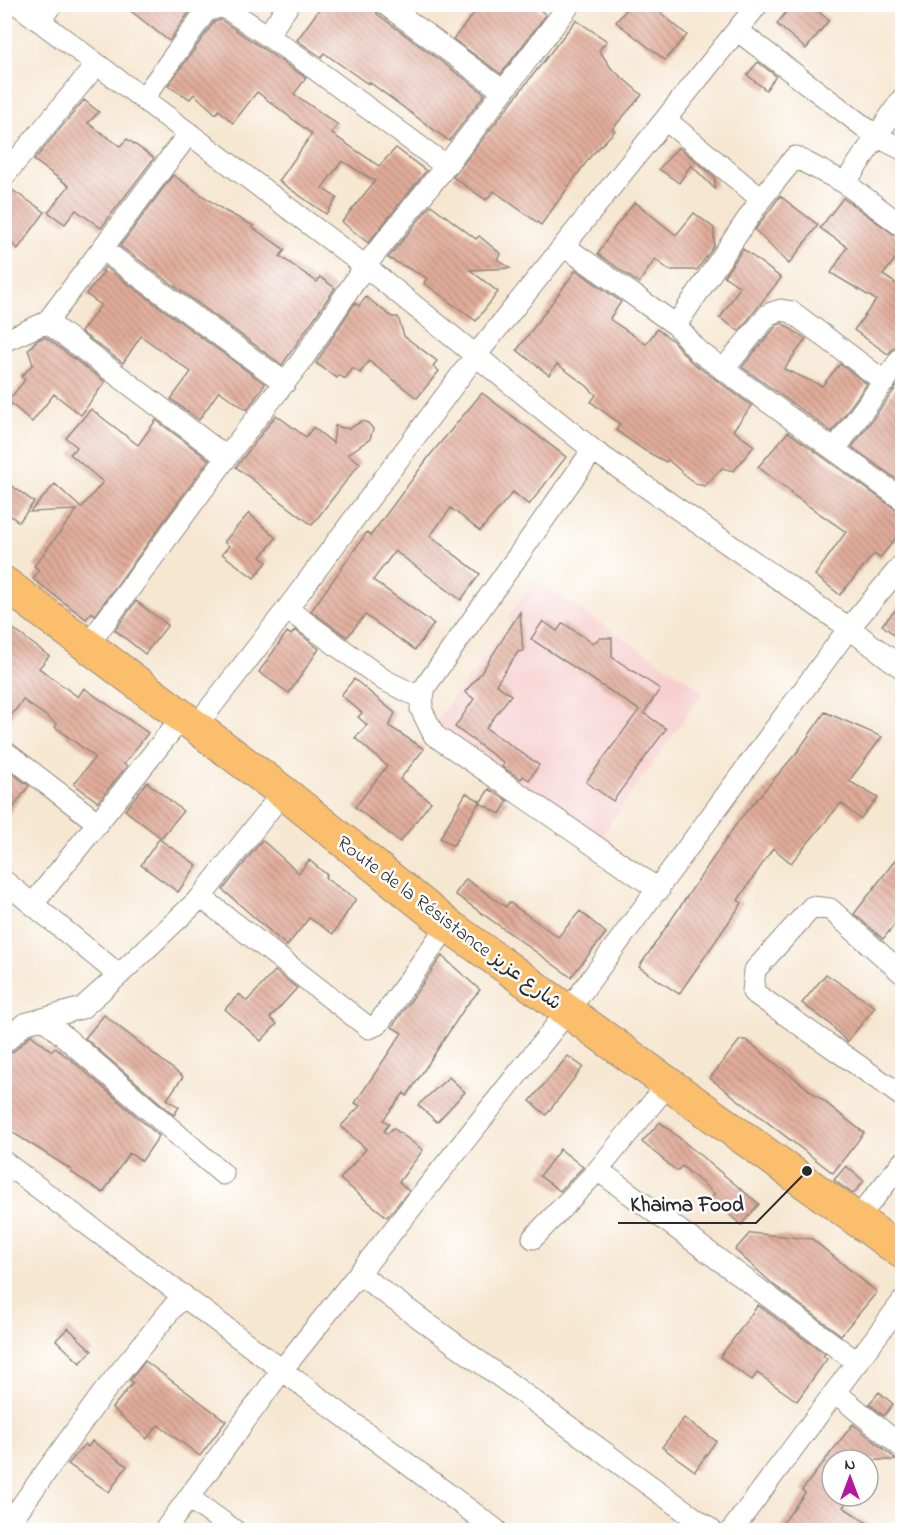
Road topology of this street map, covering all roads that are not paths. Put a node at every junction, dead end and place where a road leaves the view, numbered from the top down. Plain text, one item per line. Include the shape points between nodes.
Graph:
1 (17, 4) edge
2 (289, 4) edge
3 (385, 4) edge
4 (758, 4) edge
5 (564, 7) edge
6 (46, 13) edge
7 (738, 30) junction
8 (268, 35) junction
9 (97, 64) junction
10 (503, 91) junction
11 (143, 99) junction
12 (903, 99) edge
13 (666, 120) junction
14 (189, 134) junction
15 (876, 136) junction
16 (903, 149) edge
17 (446, 166) junction
18 (6, 172) edge
19 (845, 183) junction
20 (761, 199) junction
21 (903, 226) edge
22 (564, 246) junction
23 (102, 249) junction
24 (365, 266) junction
25 (47, 322) junction
26 (676, 325) junction
27 (4, 341) edge
28 (476, 355) junction
29 (903, 357) edge
30 (723, 370) junction
31 (885, 381) junction
32 (285, 383) junction
33 (835, 449) junction
34 (593, 450) junction
35 (226, 457) junction
36 (903, 500) edge
37 (903, 565) edge
38 (4, 583) edge
39 (287, 609) junction
40 (849, 628) junction
41 (88, 645) junction
42 (903, 668) edge
43 (421, 698) junction
44 (190, 721) junction
45 (4, 752) edge
46 (282, 792) junction
47 (98, 823) junction
48 (4, 881) edge
49 (659, 890) junction
50 (201, 897) junction
51 (33, 904) junction
52 (448, 925) junction
53 (903, 973) edge
54 (119, 975) junction
55 (567, 1012) junction
56 (44, 1019) junction
57 (4, 1043) edge
58 (668, 1084) junction
59 (903, 1096) edge
60 (903, 1163) edge
61 (6, 1166) edge
62 (598, 1170) junction
63 (223, 1174) dead end
64 (857, 1220) junction
65 (533, 1238) dead end
66 (903, 1252) edge
67 (359, 1274) junction
68 (183, 1295) junction
69 (903, 1302) edge
70 (858, 1363) junction
71 (282, 1370) junction
72 (836, 1393) junction
73 (903, 1447) edge
74 (189, 1498) junction
75 (12, 1504) edge
76 (4, 1530) edge
77 (165, 1530) edge
78 (234, 1530) edge
79 (496, 1530) edge
80 (711, 1530) edge
81 (732, 1530) edge

1 - 6 street
2 - 8 street
3 - 10 street
4 - 7 street
5 - 10 street
6 - 9 street
7 - 13 street
7 - 15 street
8 - 11 street via 223,6 206,11
8 - 17 street
9 - 11 street
9 - 18 street
10 - 17 street
11 - 14 street
12 - 15 street
13 - 20 street
13 - 22 street
14 - 23 street
14 - 24 street
15 - 16 street
15 - 19 street
17 - 24 street
19 - 20 street via 795,157
19 - 21 street
20 - 26 street
22 - 26 street
22 - 28 street
23 - 25 street
23 - 32 street
24 - 28 street
24 - 32 street
25 - 27 street
25 - 35 street
26 - 30 street via 698,351
28 - 34 street
28 - 39 street
29 - 31 street
30 - 31 street via 769,314 781,310 792,312
30 - 33 street
31 - 33 street
32 - 35 street
33 - 36 street
34 - 40 street
34 - 43 street
35 - 41 street
37 - 40 street
38 - 41 main road, Route de la Résistance شارع عزيز
39 - 43 street via 384,680
39 - 44 street
40 - 42 street
40 - 49 street
41 - 44 main road, Route de la Résistance شارع عزيز
43 - 49 street via 424,720 434,735
44 - 46 main road, Route de la Résistance شارع عزيز
44 - 47 street
45 - 47 street
46 - 50 street
46 - 52 main road, Route de la Résistance شارع عزيز
47 - 51 street
48 - 51 street
49 - 55 street
50 - 52 street via 369,1028 378,1024
50 - 54 street
51 - 54 street
52 - 55 main road, Route de la Résistance شارع عزيز
53 - 59 street via 831,909 812,907 755,970 753,992
54 - 56 street via 82,1008
55 - 58 main road, Route de la Résistance شارع عزيز
55 - 67 street
56 - 57 street via 24,1024
56 - 63 street
58 - 62 street
58 - 64 main road, Route de la Résistance شارع عزيز
60 - 64 street
61 - 68 street
62 - 65 street
62 - 70 street
64 - 66 main road, Route de la Résistance شارع عزيز
67 - 71 street
67 - 80 street
68 - 71 street
68 - 75 street
69 - 70 street
70 - 72 street
71 - 74 street
71 - 79 street
72 - 73 street
72 - 81 street
74 - 77 street
74 - 78 street
75 - 76 street

